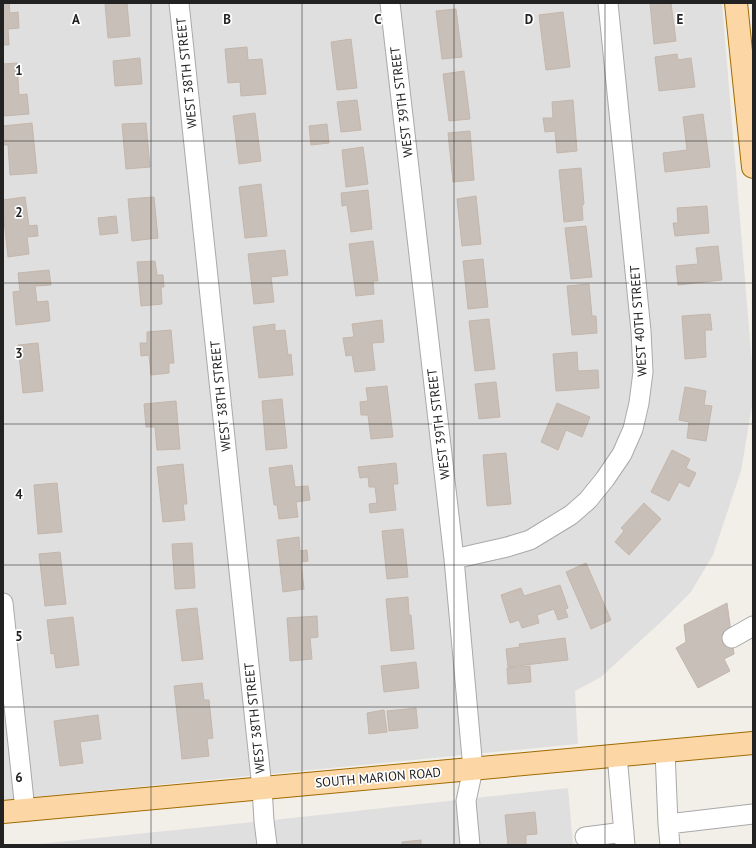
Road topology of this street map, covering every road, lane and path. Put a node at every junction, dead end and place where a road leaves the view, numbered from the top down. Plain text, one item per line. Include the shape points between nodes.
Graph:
1 (179, 3) edge
2 (390, 3) edge
3 (608, 3) edge
4 (736, 3) edge
5 (753, 167) edge
6 (454, 559) junction
7 (3, 603) edge
8 (753, 626) edge
9 (732, 638) dead end
10 (753, 743) edge
11 (665, 751) junction
12 (617, 755) junction
13 (473, 769) junction
14 (262, 788) junction
15 (25, 810) junction
16 (3, 812) edge
17 (753, 814) edge
18 (668, 824) junction
19 (585, 837) dead end
20 (625, 839) edge
21 (267, 845) edge
22 (470, 845) edge
23 (670, 845) edge

1 - 14 street, WEST 38TH STREET
2 - 6 street, WEST 39TH STREET
3 - 6 street, WEST 40TH STREET via 641,331 643,372 634,430 622,454 604,479 588,500 571,515 530,540
4 - 5 main road
6 - 13 street, WEST 39TH STREET
7 - 15 street
8 - 9 street
10 - 11 main road, SOUTH MARION ROAD
11 - 12 main road, SOUTH MARION ROAD
11 - 18 street
12 - 13 main road, SOUTH MARION ROAD
12 - 20 street
13 - 14 main road, SOUTH MARION ROAD
13 - 22 street, WEST 39TH STREET via 466,801
14 - 15 main road, SOUTH MARION ROAD
14 - 21 street, WEST 38TH STREET
15 - 16 main road, SOUTH MARION ROAD
17 - 18 street
18 - 23 street
19 - 20 street

